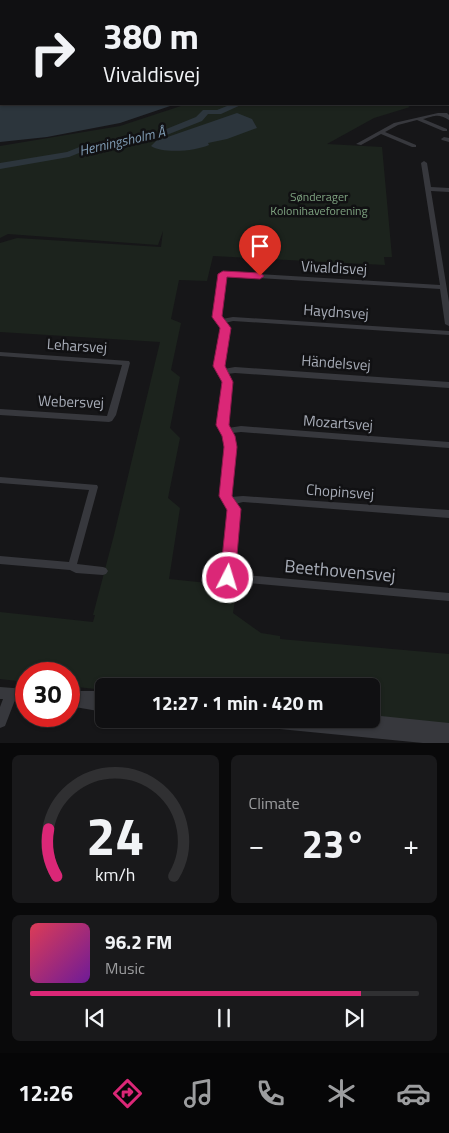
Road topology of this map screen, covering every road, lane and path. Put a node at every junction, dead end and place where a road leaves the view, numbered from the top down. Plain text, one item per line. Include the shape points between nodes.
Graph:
1 (449, 118) edge
2 (418, 119) junction
3 (445, 130) dead end
4 (380, 132) junction
5 (366, 140) junction
6 (359, 144) dead end
7 (375, 144) dead end
8 (414, 146) dead end
9 (424, 163) dead end
10 (429, 189) junction
11 (449, 190) edge
12 (440, 266) junction
13 (449, 266) edge
14 (443, 287) junction
15 (448, 309) edge
16 (220, 321) junction
17 (449, 324) edge
18 (449, 333) edge
19 (0, 354) edge
20 (222, 372) junction
21 (449, 385) edge
22 (119, 388) joint
23 (0, 412) edge
24 (226, 431) junction
25 (449, 445) edge
26 (0, 480) edge
27 (228, 501) junction
28 (449, 514) edge
29 (0, 560) edge
30 (72, 566) junction
31 (103, 571) dead end
32 (449, 597) edge
33 (6, 693) edge
34 (80, 698) edge
35 (95, 698) edge
36 (80, 701) edge
37 (95, 704) edge
38 (0, 722) edge
39 (380, 722) edge
40 (333, 728) edge
41 (449, 729) edge
42 (449, 739) edge

1 - 2 street via 442,114
2 - 3 street
2 - 4 street
4 - 5 street
4 - 8 street
5 - 6 street
5 - 7 street
9 - 10 street
10 - 11 street
10 - 12 street
12 - 13 street
12 - 14 street
14 - 15 street
14 - 16 street, Vivaldisvej via 223,274 217,317
15 - 17 street
16 - 18 street, Haydnsvej via 233,319
16 - 20 street via 225,328 219,366
19 - 22 street, Leharsvej via 126,363
20 - 21 street, Händelsvej via 235,370
20 - 24 street via 228,382 222,425
22 - 23 street, Webersvej via 109,419
24 - 25 street, Mozartsvej
24 - 27 street via 230,447 225,496
26 - 30 street via 94,486
27 - 28 street, Chopinsvej via 243,499
27 - 32 street, Beethovensvej via 234,509 228,578
29 - 30 street
30 - 31 street
33 - 38 street
34 - 35 street
36 - 37 street
39 - 41 street
40 - 42 street

